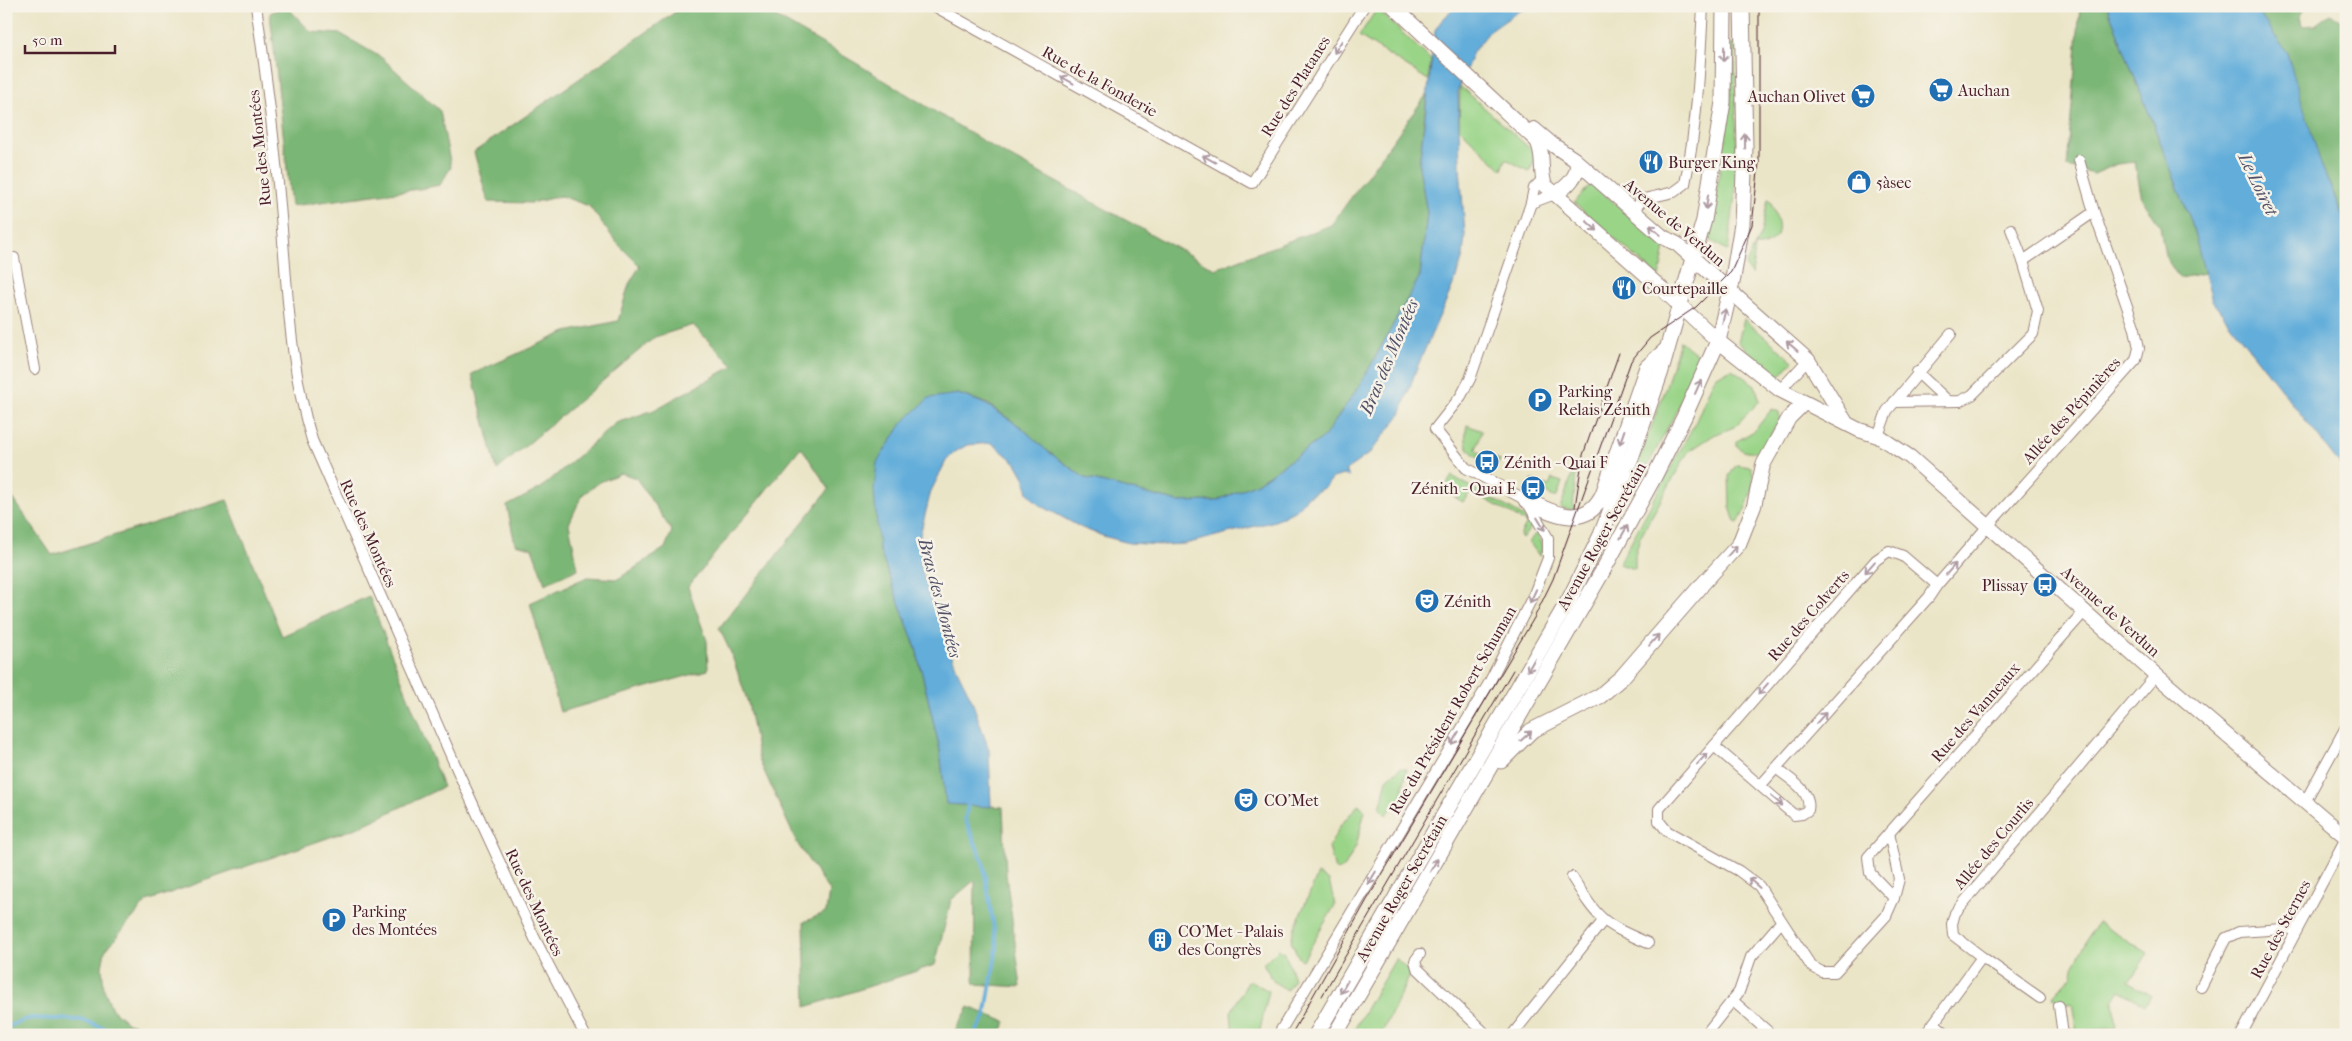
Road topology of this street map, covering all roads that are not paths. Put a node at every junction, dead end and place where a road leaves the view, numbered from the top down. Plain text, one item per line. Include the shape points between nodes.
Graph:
1 (256, 6) edge
2 (934, 6) edge
3 (1364, 6) edge
4 (1393, 6) edge
5 (1703, 6) edge
6 (1724, 6) edge
7 (1742, 6) edge
8 (1471, 79) junction
9 (1573, 159) junction
10 (2079, 160) dead end
11 (1543, 176) junction
12 (1252, 183) joint
13 (1555, 194) junction
14 (1531, 204) junction
15 (1632, 210) junction
16 (2094, 212) junction
17 (2011, 229) dead end
18 (6, 258) edge
19 (1694, 259) junction
20 (2022, 261) junction
21 (1730, 290) junction
22 (1680, 305) junction
23 (1951, 334) dead end
24 (1718, 341) junction
25 (1668, 350) junction
26 (1808, 360) junction
27 (35, 369) dead end
28 (1918, 372) junction
29 (1780, 390) junction
30 (1948, 401) junction
31 (1894, 402) junction
32 (1804, 403) junction
33 (1845, 422) junction
34 (1878, 436) junction
35 (1526, 500) junction
36 (1989, 525) junction
37 (1937, 585) junction
38 (1700, 588) joint
39 (2085, 611) junction
40 (2156, 675) junction
41 (2346, 728) edge
42 (1714, 746) junction
43 (1776, 768) junction
44 (1481, 785) junction
45 (1760, 786) junction
46 (2305, 802) junction
47 (1889, 833) junction
48 (2346, 838) edge
49 (1572, 877) dead end
50 (1894, 898) junction
51 (1603, 921) junction
52 (1781, 922) junction
53 (2297, 928) junction
54 (1648, 943) dead end
55 (1384, 953) junction
56 (1420, 954) dead end
57 (1982, 957) junction
58 (2201, 987) dead end
59 (2040, 998) dead end
60 (1732, 1000) junction
61 (2059, 1006) dead end
62 (1934, 1023) junction
63 (585, 1035) edge
64 (1278, 1035) edge
65 (1316, 1035) edge
66 (1335, 1035) edge
67 (1339, 1035) edge
68 (1487, 1035) edge
69 (1512, 1035) edge
70 (1705, 1035) edge
71 (1772, 1035) edge
72 (1925, 1035) edge
73 (1948, 1035) edge
74 (2063, 1035) edge
75 (2241, 1035) edge

1 - 63 street, Rue des Montées via 274,138 292,338 304,414 312,440 460,776 535,938
12 -> 2 street, Rue de la Fonderie
3 -> 12 street, Rue des Platanes
4 - 8 street, Avenue de Verdun
5 - 15 street via 1700,72 1685,184 1674,192 1644,199
6 -> 19 main road, Avenue Roger Secrétain via 1723,102 1704,220
21 -> 7 main road, Avenue Roger Secrétain via 1742,224 1745,147
8 - 9 street, Avenue de Verdun
8 - 11 street, Avenue de Verdun via 1537,141 1542,150
9 - 11 street via 1559,157
9 - 13 street via 1578,171
9 - 15 street, Avenue de Verdun
10 - 16 street, Allée des Pépinières
11 - 13 street, Avenue de Verdun via 1545,185
11 - 14 street, Rue du Président Robert Schuman via 1534,188
13 - 14 street
13 -> 22 street, Avenue de Verdun
14 - 35 street, Rue du Président Robert Schuman via 1470,379 1435,429 1466,468
19 -> 15 street, Avenue de Verdun
16 - 20 street
16 - 36 street, Allée des Pépinières via 2135,329 2139,348 2136,360
17 - 20 street
18 - 27 street via 14,258
19 - 21 street, Avenue de Verdun
19 - 22 main road, Avenue Roger Secrétain
20 - 30 street via 2038,311 2033,334 1972,395 1960,401
24 -> 21 main road, Avenue Roger Secrétain
26 -> 21 street, Avenue de Verdun
22 - 24 street, Avenue de Verdun
22 - 25 main road, Avenue Roger Secrétain
23 - 28 street
24 - 29 street, Avenue de Verdun
44 -> 24 main road, Avenue Roger Secrétain via 1655,475
25 -> 35 main road via 1647,367 1603,494 1595,507 1568,516
25 -> 65 main road, Avenue Roger Secrétain via 1601,534 1570,598
26 - 29 street
26 - 33 street, Avenue de Verdun
28 - 30 street
28 - 31 street
29 - 32 street, Avenue de Verdun
30 - 31 street
31 - 34 street via 1887,411
32 - 33 street, Avenue de Verdun
38 -> 32 street via 1739,544 1754,506 1762,465 1790,418
33 - 34 street, Avenue de Verdun
34 - 36 street, Avenue de Verdun via 1910,456
35 -> 64 street, Rue du Président Robert Schuman via 1548,538 1549,550 1534,594 1489,683
37 -> 36 street
36 - 39 street, Avenue de Verdun
37 -> 42 street, Rue des Colverts via 1903,556 1889,551 1876,560
43 -> 37 street via 1929,598
44 -> 38 main road via 1531,731 1600,696 1622,677
39 - 40 street, Avenue de Verdun
39 - 47 street, Rue des Vanneaux
40 - 46 street, Avenue de Verdun
40 - 57 street, Allée des Courlis via 1955,912 1953,936
41 - 46 street
42 - 45 street
52 -> 42 street, Rue des Colverts via 1759,886 1740,871 1667,831 1659,821 1658,809
43 - 45 street
45 -> 43 street via 1794,815 1808,810 1810,801 1806,793
55 -> 44 main road, Avenue Roger Secrétain
46 - 48 street, Avenue de Verdun
47 - 50 street via 1899,879
47 - 50 street, Rue des Vanneaux via 1868,857 1870,873
48 - 53 street, Rue des Sternes
49 - 51 street via 1591,909
50 - 52 street, Rue des Colverts via 1886,916 1834,972 1822,972 1811,966
51 - 54 street
51 - 69 street
52 - 60 street via 1751,956 1739,992
53 - 58 street via 2239,932 2226,938
53 - 75 street, Rue des Sternes
55 - 66 main road, Avenue Roger Secrétain
55 - 67 main road
56 - 68 street via 1416,968
57 - 59 street
57 - 62 street
60 - 70 street
60 - 71 street
61 - 74 street
62 - 72 street
62 - 73 street

